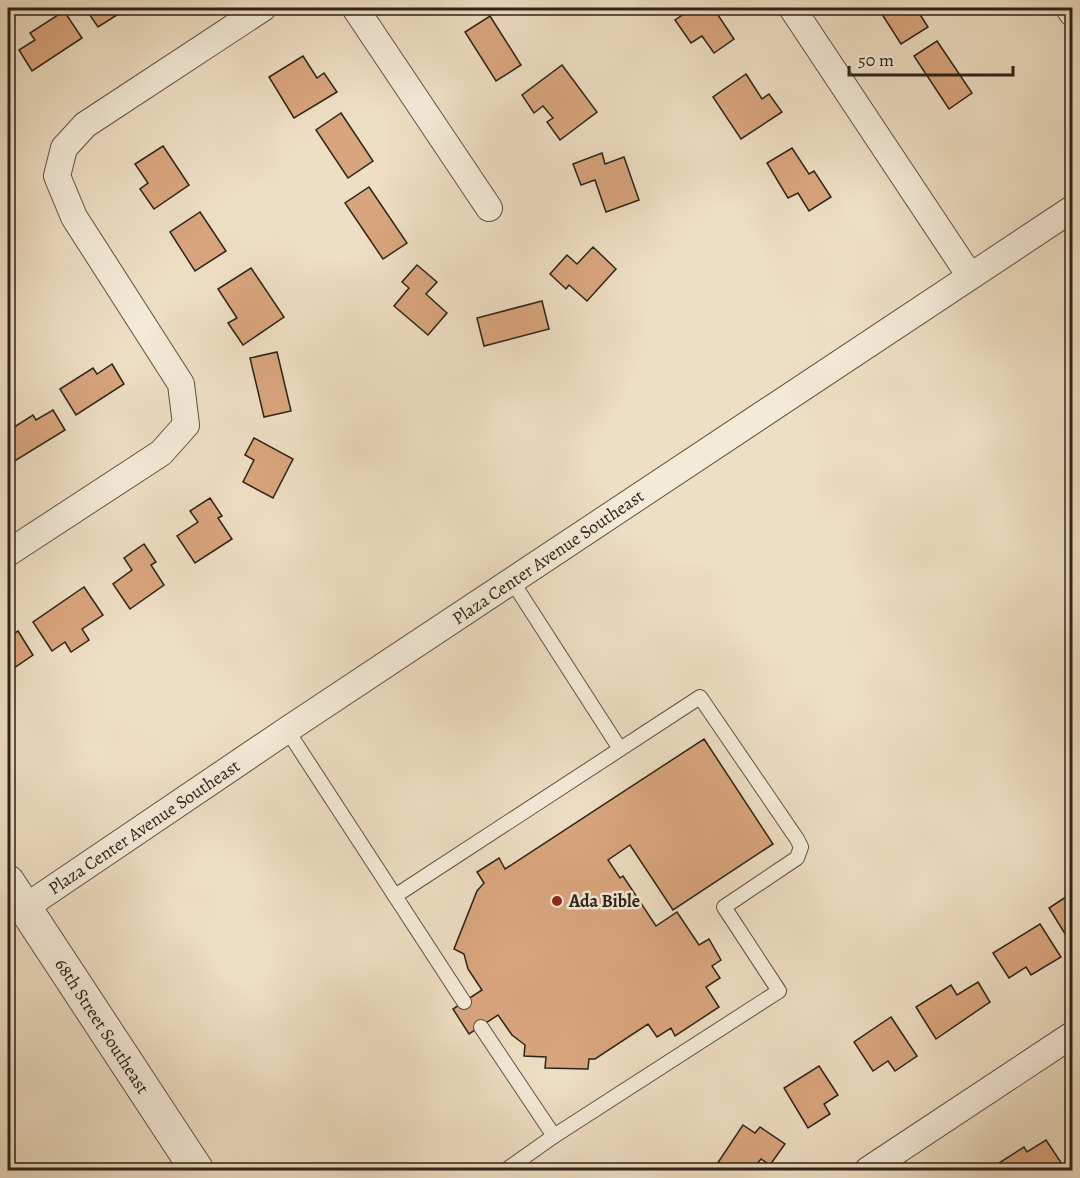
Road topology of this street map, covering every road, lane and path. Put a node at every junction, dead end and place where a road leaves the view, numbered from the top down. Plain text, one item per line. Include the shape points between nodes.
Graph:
1 (263, 8) edge
2 (355, 8) edge
3 (792, 8) edge
4 (489, 208) dead end
5 (1072, 209) edge
6 (970, 276) junction
7 (8, 553) edge
8 (512, 581) junction
9 (287, 730) junction
10 (620, 749) junction
11 (16, 895) edge
12 (395, 896) junction
13 (464, 1002) dead end
14 (480, 1027) dead end
15 (1072, 1035) edge
16 (554, 1137) junction
17 (197, 1170) edge
18 (506, 1170) edge
19 (868, 1170) edge

1 - 7 street via 85,125 64,148 57,176 74,217 181,384 186,425 161,453
2 - 4 street
3 - 6 street
5 - 6 street, Plaza Center Avenue Southeast
6 - 8 street, Plaza Center Avenue Southeast
8 - 9 street, Plaza Center Avenue Southeast
8 - 10 lane
9 - 11 street, Plaza Center Avenue Southeast
9 - 12 lane
10 - 12 lane
10 - 16 lane via 700,697 797,838 801,847 797,858 724,907 779,991
11 - 17 street, 68th Street Southeast
12 - 13 lane
14 - 16 lane
15 - 19 street
16 - 18 lane

